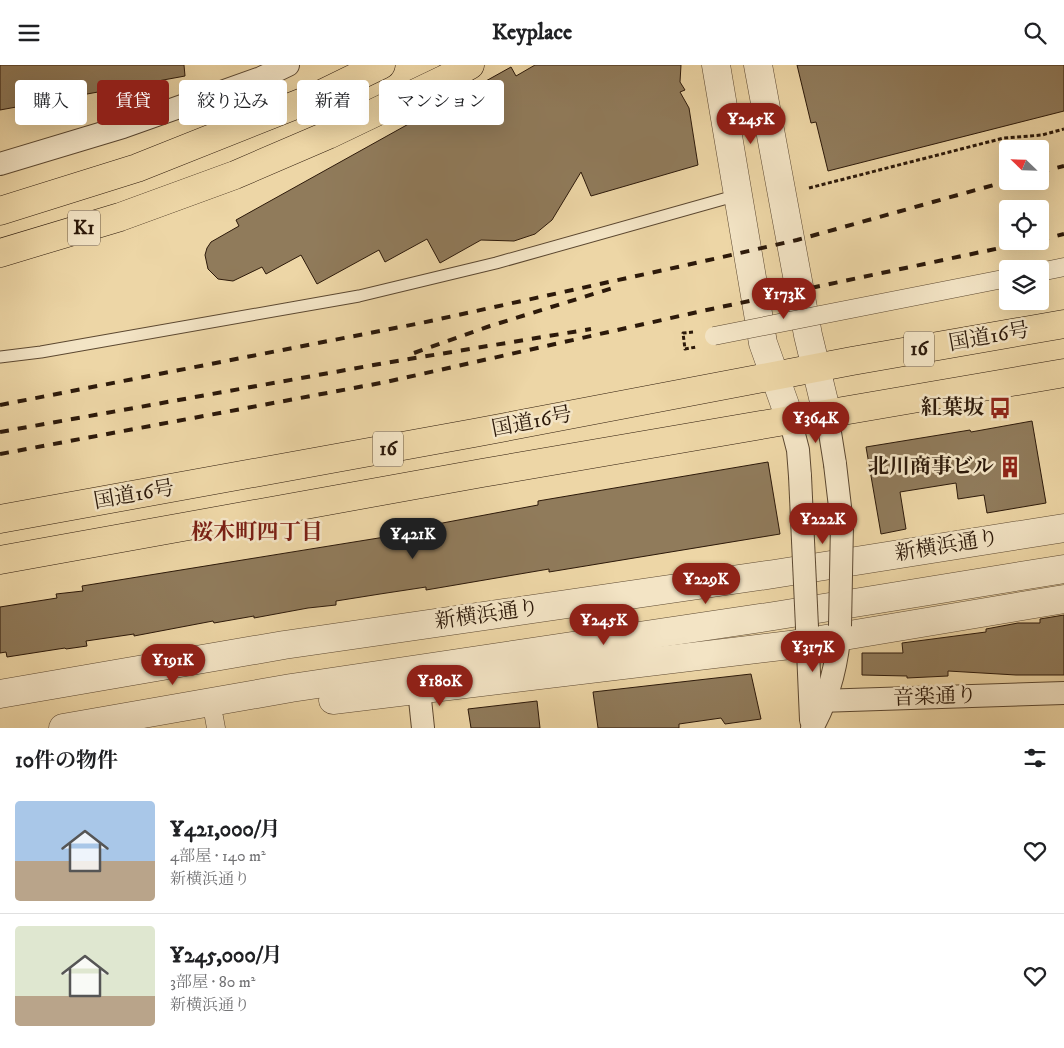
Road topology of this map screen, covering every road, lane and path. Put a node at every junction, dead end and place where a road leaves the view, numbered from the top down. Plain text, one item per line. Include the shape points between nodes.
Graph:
1 (288, 65) edge
2 (381, 65) edge
3 (470, 65) edge
4 (716, 65) edge
5 (758, 65) edge
6 (259, 71) edge
7 (1064, 129) edge
8 (0, 164) edge
9 (137, 169) junction
10 (809, 189) dead end
11 (738, 195) junction
12 (0, 200) edge
13 (0, 211) edge
14 (120, 217) junction
15 (0, 253) edge
16 (1064, 267) edge
17 (1049, 270) edge
18 (0, 271) edge
19 (999, 280) edge
20 (1064, 324) edge
21 (715, 339) dead end
22 (0, 357) edge
23 (817, 368) junction
24 (1064, 373) edge
25 (774, 375) junction
26 (827, 413) junction
27 (790, 419) junction
28 (0, 519) edge
29 (1064, 528) edge
30 (0, 560) edge
31 (1064, 569) edge
32 (1064, 599) edge
33 (840, 631) junction
34 (807, 635) junction
35 (419, 690) junction
36 (1064, 693) edge
37 (0, 695) edge
38 (815, 717) edge
39 (215, 723) edge
40 (63, 728) edge
41 (149, 728) edge
42 (423, 728) edge

1 - 6 street
2 - 9 highway, K1 via 313,98
3 - 14 highway, K1 via 303,146 236,175
4 - 11 street
5 - 23 street via 808,335
6 - 8 street via 123,127
7 - 10 path via 1042,135 1004,138
9 - 12 highway
9 - 13 highway, K1
11 - 22 lane via 496,263 359,296
11 - 25 street via 763,343
14 - 15 highway, K1
14 - 18 highway
16 - 17 street
19 - 21 street, bridge
20 - 23 highway, 国道16号 / 16
23 - 25 highway, 国道16号 / 16
23 - 26 street
24 - 26 highway, 国道16号 / 16
25 - 27 street
25 - 28 highway, 国道16号 / 16
26 - 27 highway, 国道16号 / 16
26 - 33 street, bridge via 842,524
27 - 30 highway, 国道16号 / 16
27 - 34 street, bridge via 800,475
29 - 37 street, 新横浜通り via 284,645
31 - 40 street, 新横浜通り via 291,688
32 - 33 street
33 - 34 street
33 - 38 street
34 - 35 street
34 - 38 street
35 - 39 street via 293,704
35 - 42 street
36 - 38 street, 音楽通り
39 - 41 street

